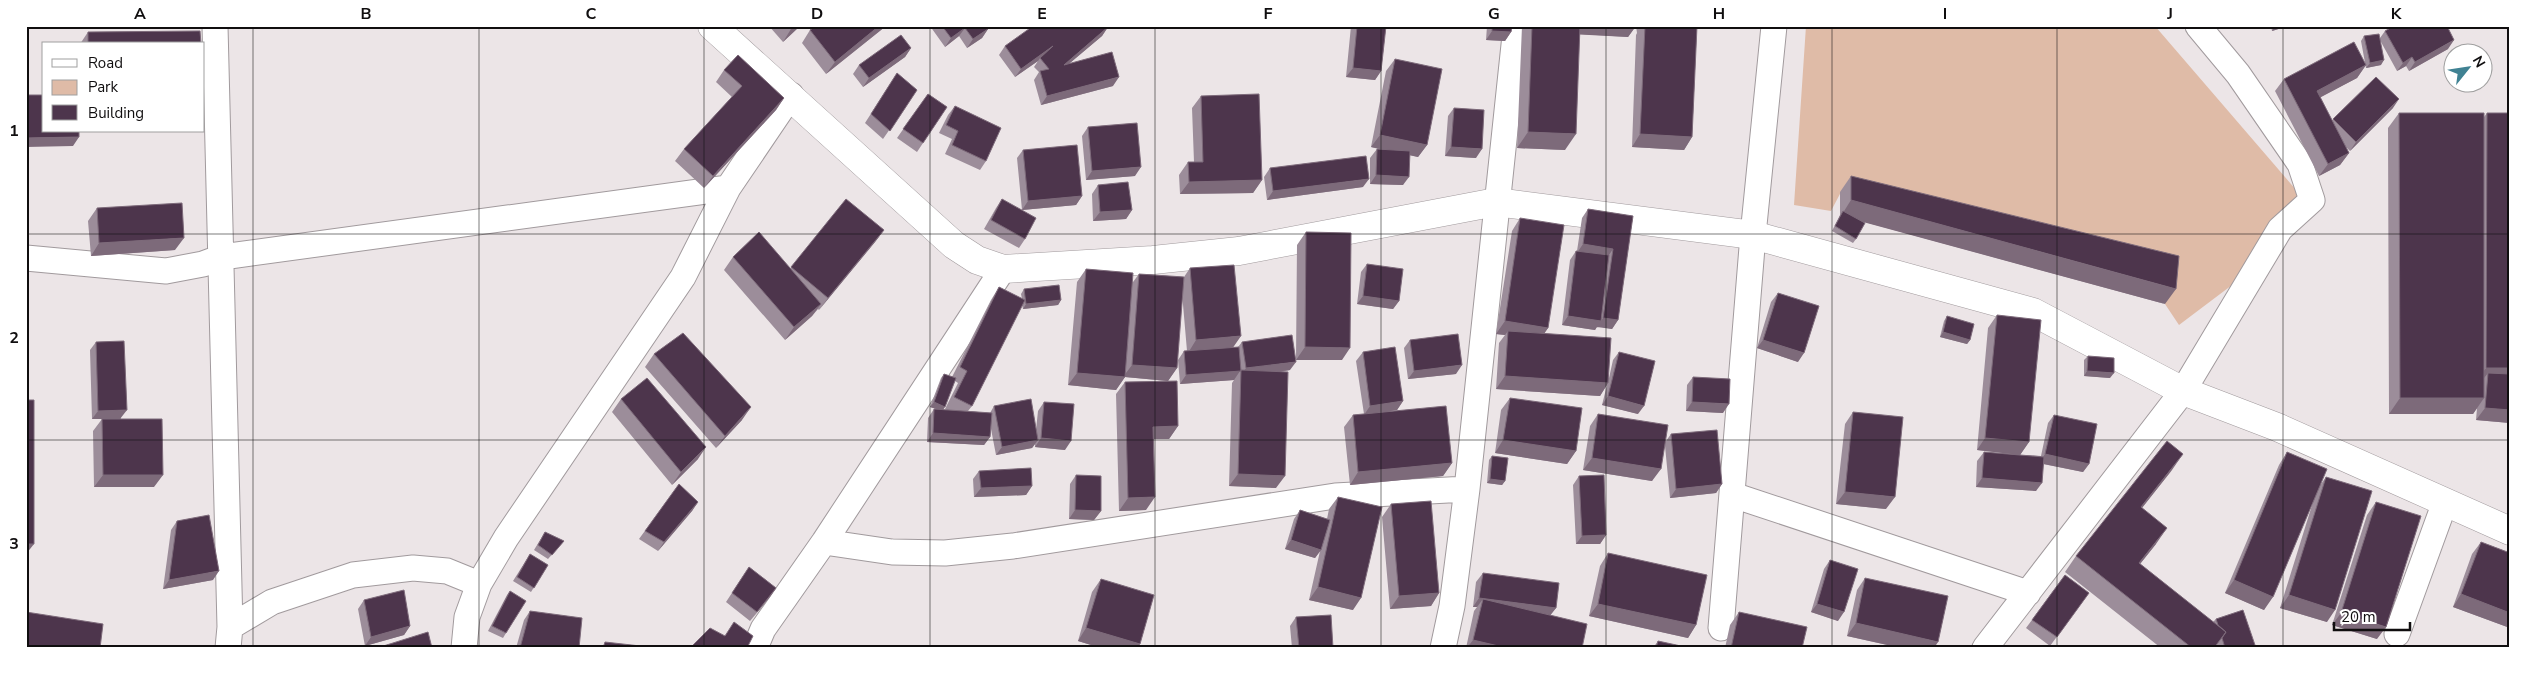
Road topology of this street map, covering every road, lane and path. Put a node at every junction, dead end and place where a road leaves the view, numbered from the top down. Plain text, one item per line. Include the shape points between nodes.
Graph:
1 (214, 26) edge
2 (712, 26) edge
3 (1516, 26) edge
4 (1774, 26) edge
5 (2198, 26) edge
6 (791, 95) junction
7 (728, 188) junction
8 (1496, 202) junction
9 (1753, 235) junction
10 (222, 257) junction
11 (26, 258) edge
12 (1002, 269) junction
13 (2183, 391) junction
14 (1467, 489) junction
15 (1733, 494) junction
16 (2444, 502) junction
17 (2510, 531) edge
18 (824, 542) junction
19 (479, 584) junction
20 (2028, 593) junction
21 (1721, 628) dead end
22 (2397, 634) dead end
23 (229, 637) edge
24 (464, 648) edge
25 (755, 648) edge
26 (1443, 648) edge
27 (1985, 648) edge

1 - 10 street
2 - 6 street
3 - 8 street
4 - 9 street
5 - 13 street via 2238,74 2300,164 2312,200 2280,229
6 - 7 street
6 - 12 street via 954,245 978,260
7 - 10 street
7 - 19 street via 683,277 506,538
8 - 9 street
8 - 12 street via 1239,251 1154,260
8 - 14 street
9 - 13 street via 2033,312
9 - 15 street
10 - 11 street via 166,271
10 - 23 street
12 - 18 street
13 - 16 street via 2277,426
13 - 20 street
14 - 18 street via 1335,496 1013,546 945,553 892,552
14 - 26 street via 1452,606
15 - 20 street
15 - 21 street
16 - 17 street
16 - 22 street
18 - 25 street via 763,629
19 - 23 street via 447,570 413,568 353,575 272,602
19 - 24 street via 467,617
20 - 27 street

